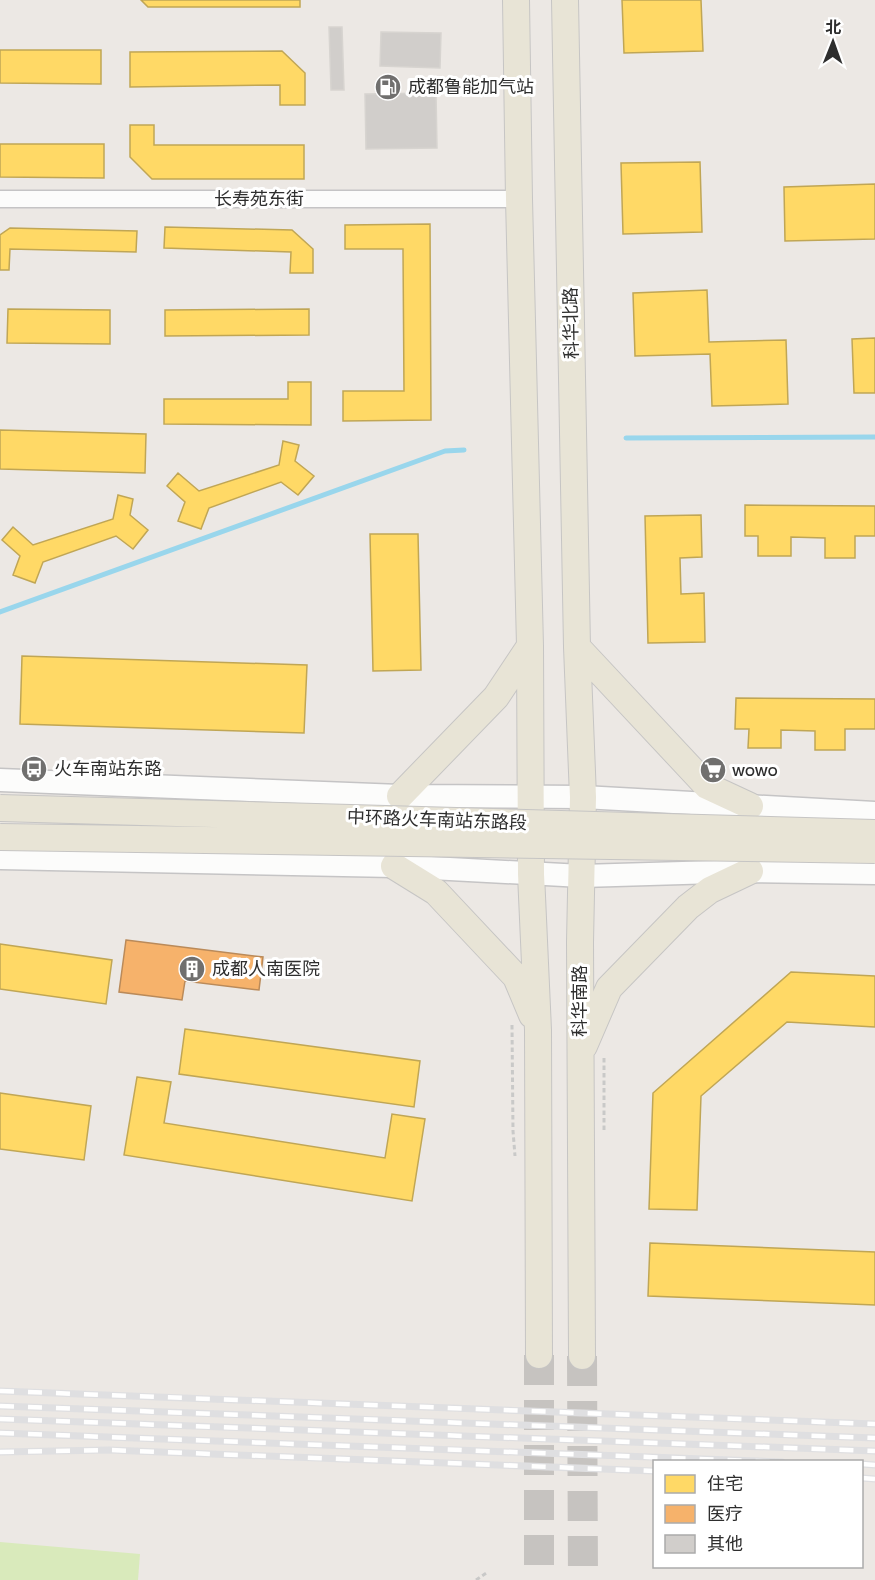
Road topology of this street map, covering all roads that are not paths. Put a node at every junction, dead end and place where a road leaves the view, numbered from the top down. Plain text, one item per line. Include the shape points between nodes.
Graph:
1 (516, 0) edge
2 (565, 0) edge
3 (0, 199) edge
4 (519, 199) junction
5 (530, 646) junction
6 (577, 647) junction
7 (0, 780) edge
8 (400, 796) junction
9 (532, 797) junction
10 (583, 797) junction
11 (750, 806) junction
12 (0, 808) edge
13 (875, 813) edge
14 (875, 833) edge
15 (0, 837) edge
16 (875, 850) edge
17 (0, 858) edge
18 (394, 867) junction
19 (750, 871) junction
20 (875, 873) edge
21 (531, 874) junction
22 (582, 876) junction
23 (538, 1030) junction
24 (580, 1055) junction
25 (539, 1355) tunnel mouth
26 (582, 1356) tunnel mouth

1 - 4 main road
2 - 6 main road, 科华北路
3 - 4 street, 长寿苑东街
4 - 5 main road
5 - 8 main road via 496,697
5 - 9 main road
6 - 10 main road, 科华南路
6 - 11 main road via 707,786
7 - 8 main road
8 - 9 main road
9 - 10 main road
9 - 21 main road
10 - 11 main road
10 - 22 main road, 科华南路
11 - 13 main road
12 - 14 main road, 中环路火车南站东路段, bridge
15 - 16 main road, 中环路火车南站东路段, bridge
17 - 18 main road
18 - 21 main road
18 - 23 main road via 436,892 516,977
19 - 20 main road
19 - 22 main road
19 - 24 main road via 710,890 688,907 609,988
21 - 22 main road
21 - 23 main road
22 - 24 main road, 科华南路
23 - 25 main road
24 - 26 main road, 科华南路

